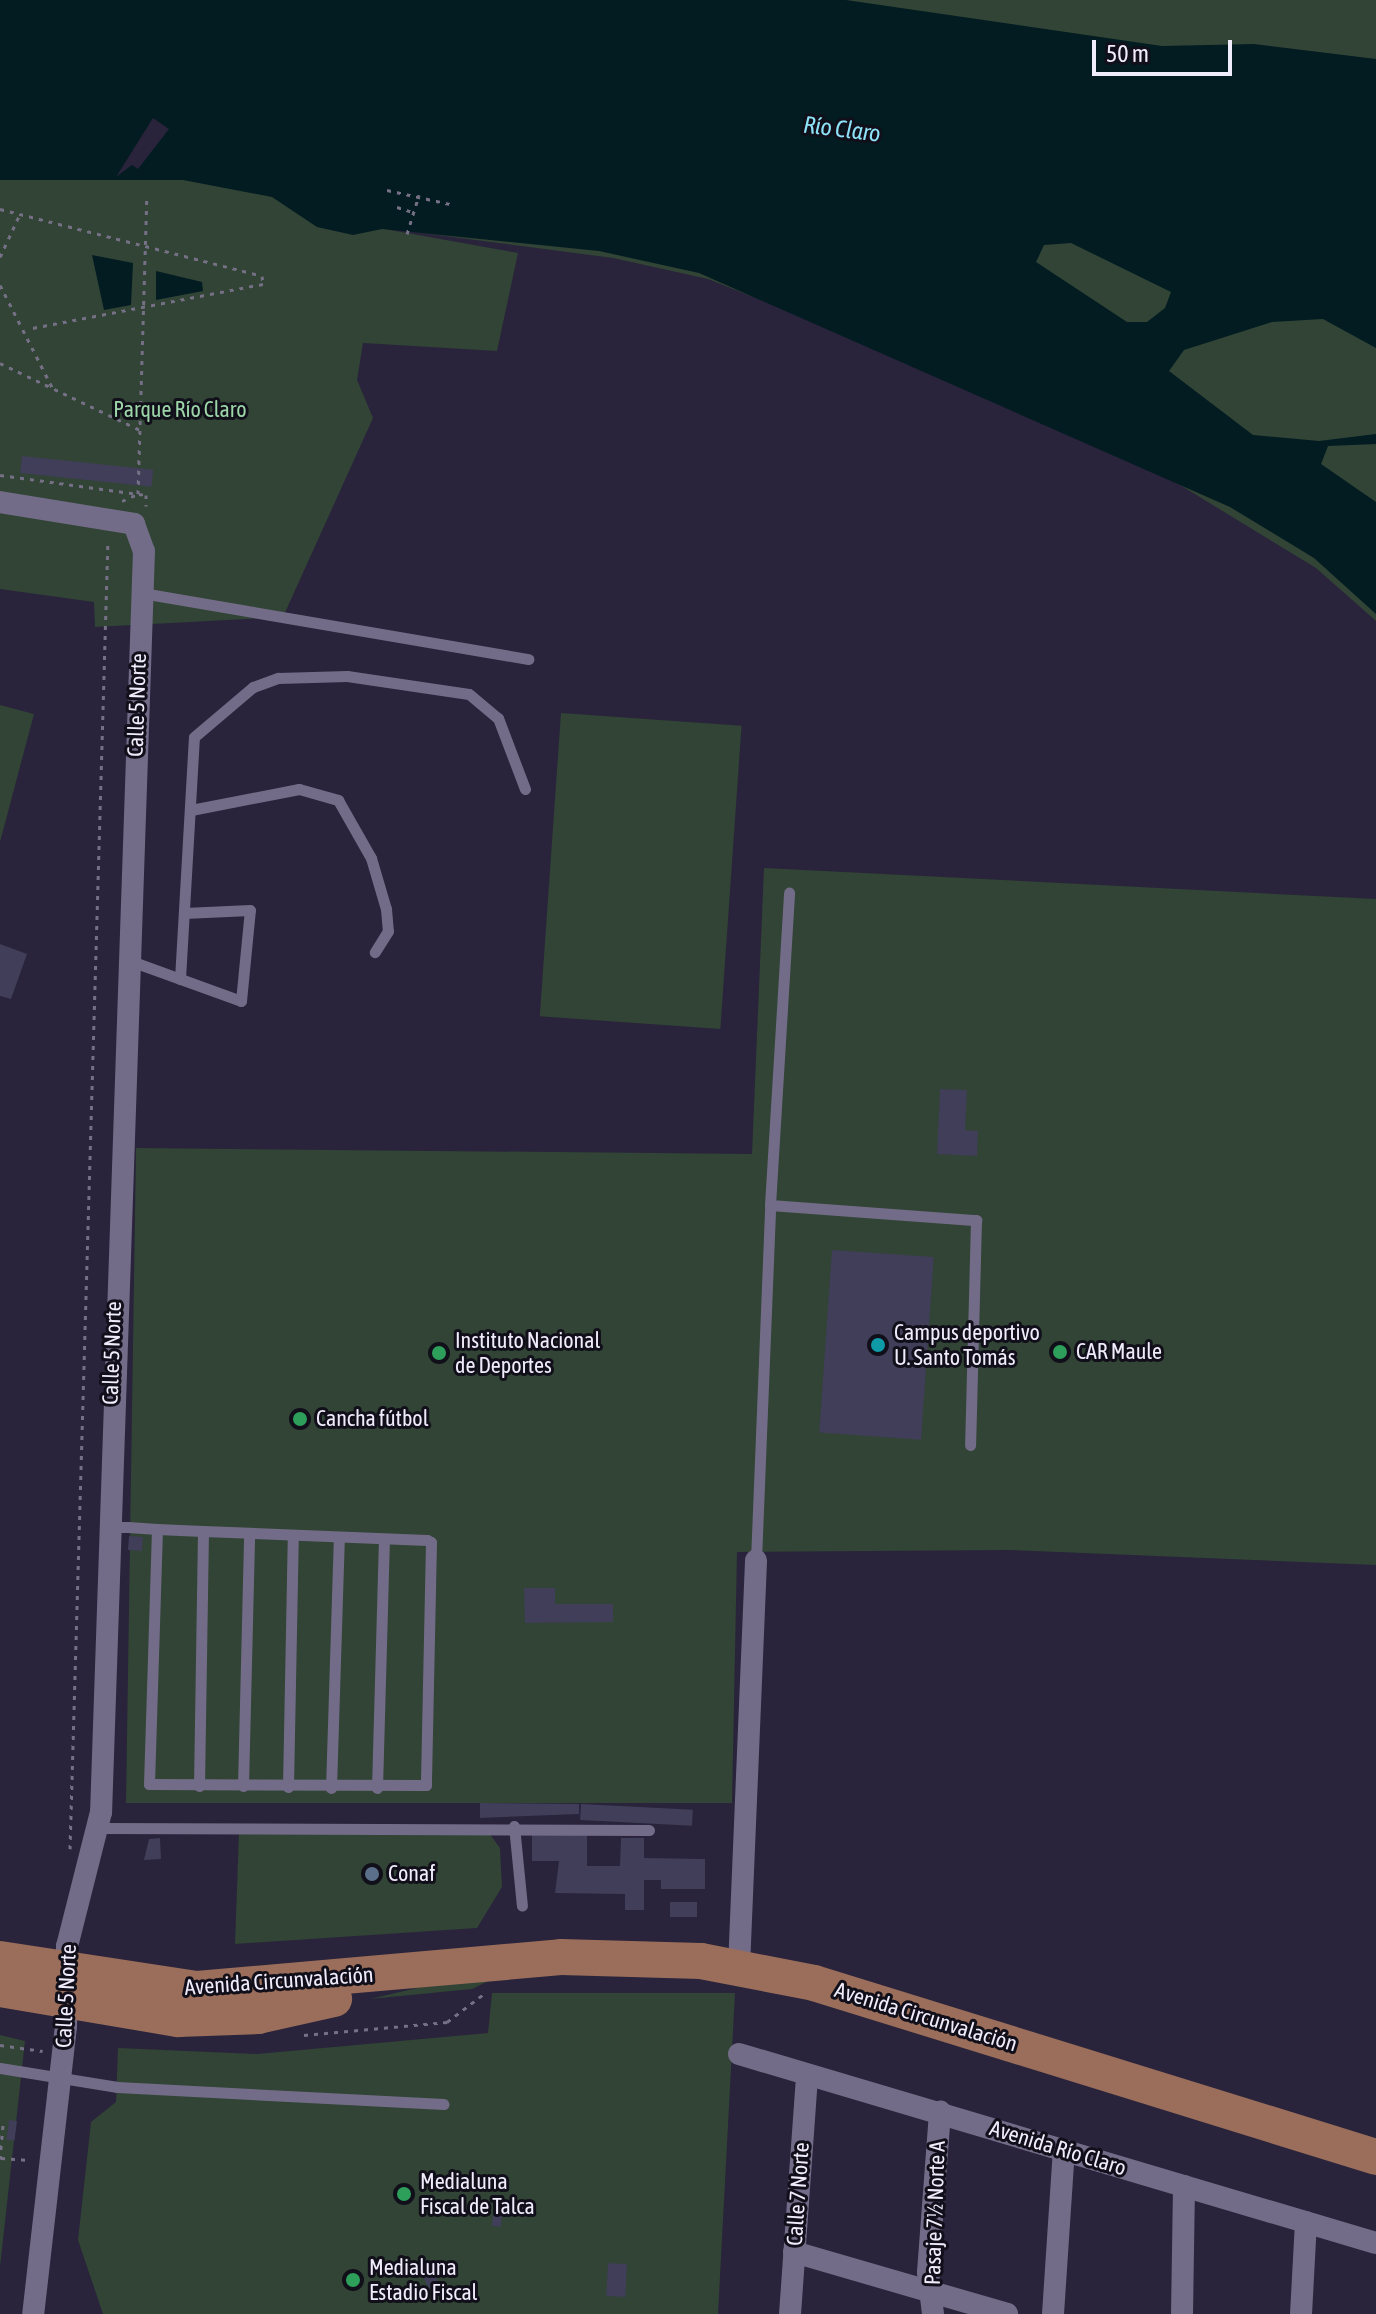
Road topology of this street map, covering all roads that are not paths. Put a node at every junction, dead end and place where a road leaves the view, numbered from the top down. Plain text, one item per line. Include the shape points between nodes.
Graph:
1 (0, 502) edge
2 (141, 593) junction
3 (528, 659) dead end
4 (525, 789) dead end
5 (191, 810) junction
6 (789, 893) dead end
7 (184, 913) junction
8 (375, 952) dead end
9 (125, 959) junction
10 (180, 979) junction
11 (770, 1205) junction
12 (970, 1445) dead end
13 (107, 1527) junction
14 (157, 1529) junction
15 (203, 1531) junction
16 (249, 1533) junction
17 (293, 1535) junction
18 (339, 1537) junction
19 (384, 1539) junction
20 (756, 1560) joint
21 (199, 1786) junction
22 (243, 1786) junction
23 (288, 1787) junction
24 (331, 1788) junction
25 (377, 1788) junction
26 (514, 1826) junction
27 (99, 1828) junction
28 (649, 1830) dead end
29 (522, 1906) dead end
30 (0, 1959) edge
31 (739, 1967) junction
32 (66, 1987) junction
33 (0, 1989) edge
34 (739, 2054) dead end
35 (0, 2068) edge
36 (807, 2075) junction
37 (60, 2080) junction
38 (444, 2104) dead end
39 (940, 2111) junction
40 (1064, 2150) junction
41 (1376, 2157) edge
42 (1184, 2186) junction
43 (1306, 2222) junction
44 (1376, 2243) edge
45 (794, 2252) junction
46 (932, 2303) edge
47 (33, 2314) edge
48 (790, 2314) edge
49 (1007, 2314) edge
50 (1053, 2314) edge
51 (1182, 2314) edge
52 (1301, 2314) edge

1 - 2 street, Calle 5 Norte via 134,524 143,536
2 - 3 lane
2 - 9 street, Calle 5 Norte
4 - 5 lane via 498,718 469,694 347,676 278,678 203,724 194,737
5 - 7 lane
5 - 8 lane via 299,789 338,800 371,858 386,909 388,931
6 - 11 lane
7 - 10 lane
7 - 10 lane via 244,905 252,917 241,1001
9 - 10 lane
9 - 13 street, Calle 5 Norte
11 - 12 lane via 976,1220
11 - 20 lane
13 - 14 lane
13 - 27 street, Calle 5 Norte
14 - 15 lane
14 - 21 lane via 148,1782
15 - 16 lane
15 - 21 lane
16 - 17 lane
16 - 22 lane
17 - 18 lane
17 - 23 lane
18 - 19 lane
18 - 24 lane
19 - 25 lane
19 - 25 lane via 427,1540 435,1551 428,1782 419,1789
20 - 31 street
21 - 22 lane
22 - 23 lane
23 - 24 lane
24 - 25 lane
26 - 27 lane
26 - 28 lane
26 - 29 lane
27 - 32 street, Calle 5 Norte via 74,1903
30 - 32 main road, Avenida Circunvalación
31 - 32 main road, Avenida Circunvalación via 605,1956 197,1989
31 - 41 main road, Avenida Circunvalación via 904,2009
32 - 33 main road, Avenida Circunvalación
32 - 37 street, Calle 5 Norte
34 - 36 street, Avenida Río Claro
35 - 37 lane
36 - 39 street, Avenida Río Claro
36 - 45 street, Calle 7 Norte
37 - 38 lane
37 - 47 street, Calle 5 Norte
39 - 40 street, Avenida Río Claro
39 - 46 street, Pasaje 7½ Norte A
40 - 42 street, Avenida Río Claro
40 - 50 street
42 - 43 street, Avenida Río Claro
42 - 51 street
43 - 44 street, Avenida Río Claro
43 - 52 street
45 - 46 street
45 - 48 street, Calle 7 Norte
46 - 49 street

